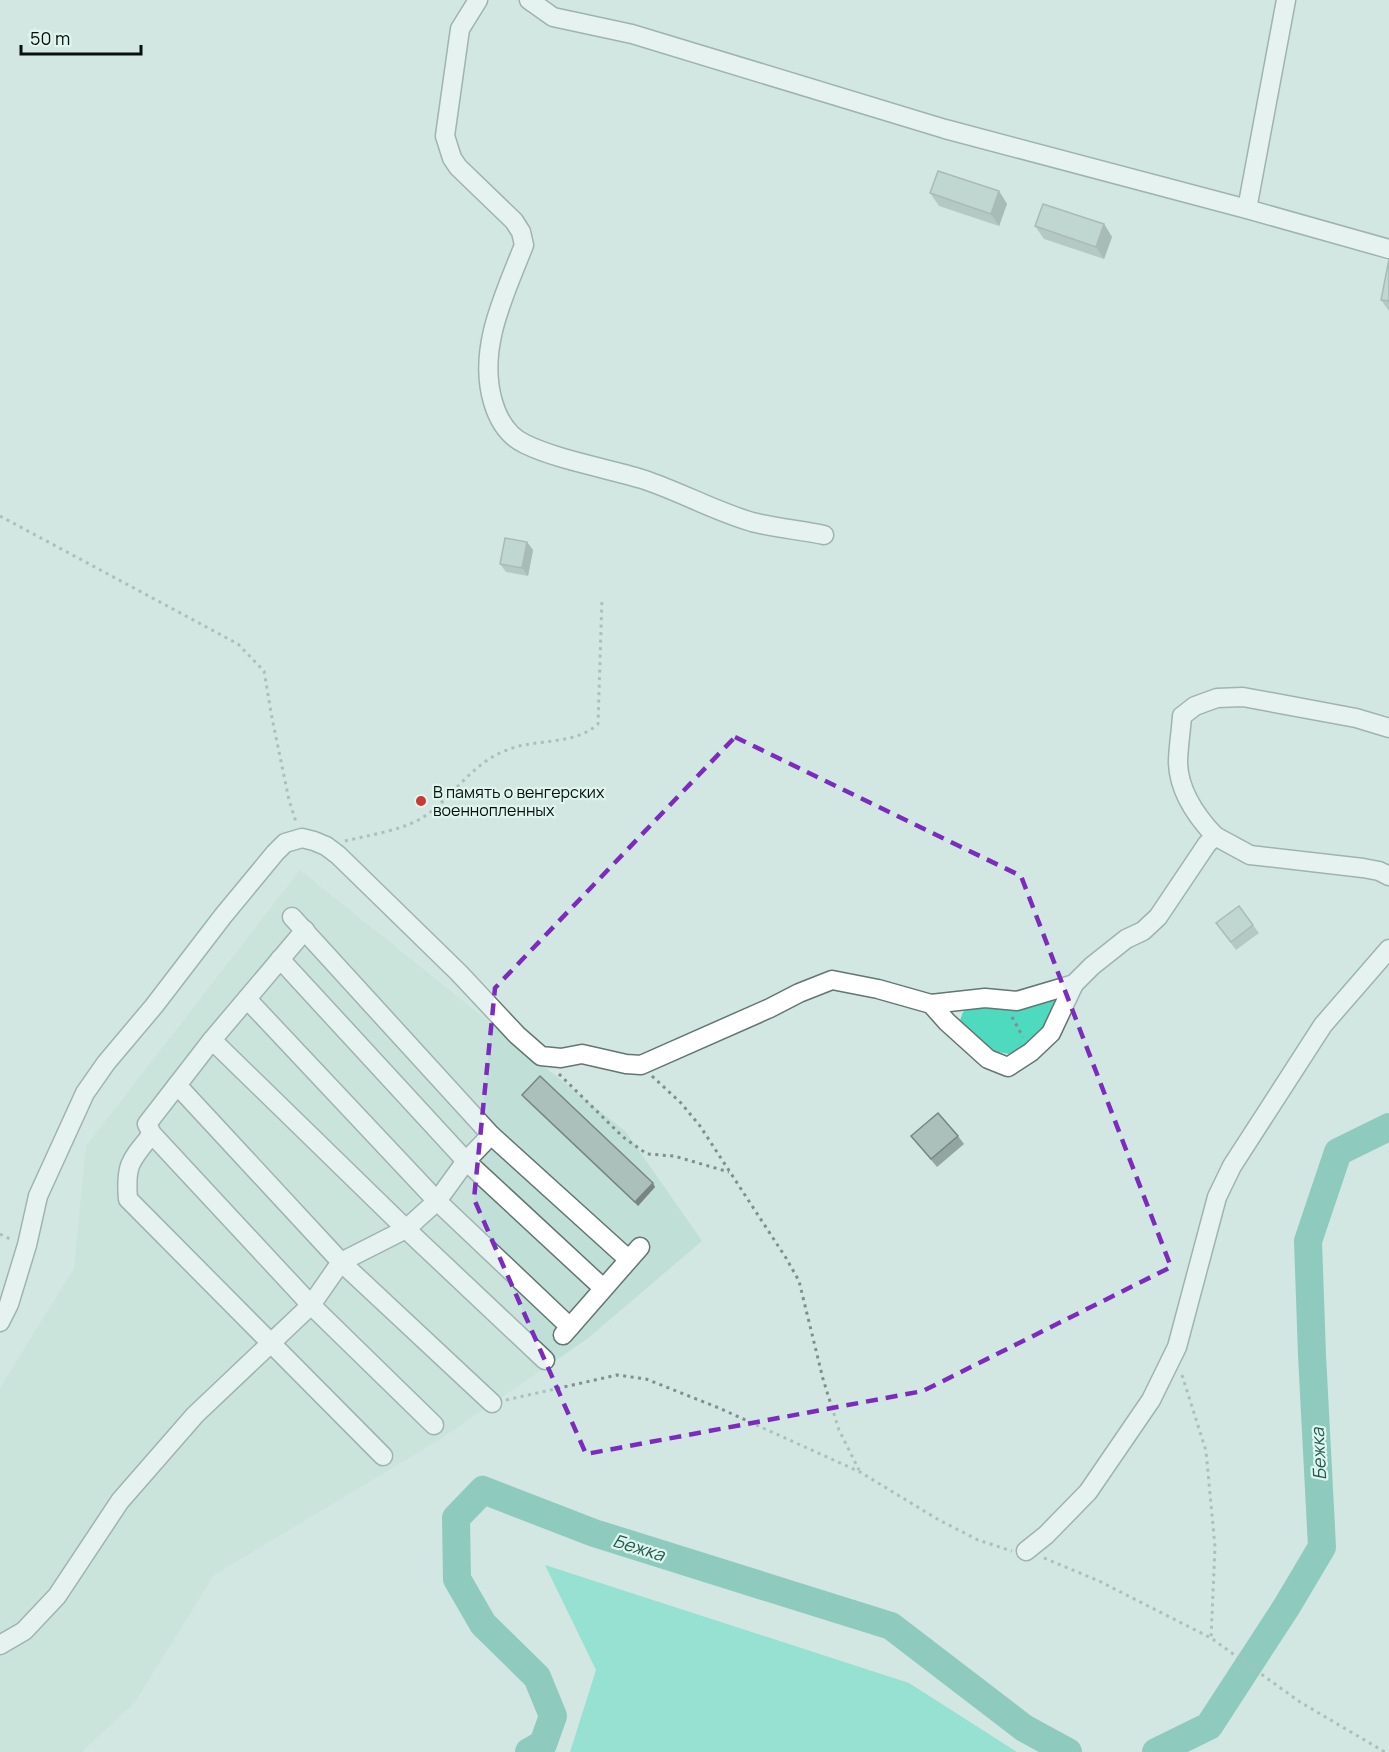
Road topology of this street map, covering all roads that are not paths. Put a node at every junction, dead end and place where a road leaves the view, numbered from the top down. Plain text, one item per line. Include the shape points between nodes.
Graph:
1 (478, 0) edge
2 (529, 0) edge
3 (1286, 0) edge
4 (1247, 209) junction
5 (1389, 249) edge
6 (824, 535) dead end
7 (1389, 728) edge
8 (1215, 836) junction
9 (1389, 876) edge
10 (1389, 949) edge
11 (280, 959) junction
12 (1074, 984) junction
13 (247, 999) junction
14 (931, 1004) junction
15 (212, 1040) junction
16 (177, 1085) junction
17 (152, 1134) junction
18 (491, 1134) junction
19 (465, 1161) junction
20 (437, 1201) junction
21 (406, 1229) junction
22 (341, 1262) junction
23 (603, 1288) junction
24 (311, 1305) junction
25 (0, 1322) edge
26 (272, 1344) junction
27 (545, 1360) dead end
28 (492, 1403) road end
29 (434, 1425) dead end
30 (383, 1456) dead end
31 (1026, 1551) road end
32 (0, 1645) edge

1 - 6 street via 460,29 445,136 458,167 514,221 524,245 489,349 491,396 506,429 522,443 540,450 644,480 753,522
2 - 4 street via 553,17 632,34 945,129
3 - 4 street
4 - 5 street
7 - 8 street via 1243,697 1217,698 1195,706 1182,716 1178,763 1182,787 1197,817
8 - 9 street via 1250,855 1363,868
8 - 12 street via 1158,917 1109,952
10 - 31 street via 1323,1025 1232,1166 1217,1197 1177,1347 1151,1400 1088,1492
11 - 13 street
11 - 18 street via 299,923
11 - 19 street
12 - 14 street via 1017,1001 985,998
12 - 14 street via 1051,1033 1008,1067 988,1059
13 - 15 street
13 - 20 street
14 - 25 street via 832,980 641,1065 582,1054 541,1056 326,846 302,838 285,843 85,1093 38,1196 27,1245
15 - 16 street
15 - 21 street
16 - 17 street via 147,1124
16 - 22 street
17 - 24 street
17 - 26 street via 131,1160 126,1176 128,1199
18 - 19 street
18 - 23 street via 634,1253
19 - 20 street
19 - 23 street
20 - 21 street
20 - 23 street via 567,1331
21 - 22 street
21 - 27 street
22 - 24 street
22 - 28 street
24 - 26 street
24 - 29 street
26 - 30 street
26 - 32 street via 195,1415 120,1500 57,1596 24,1631

